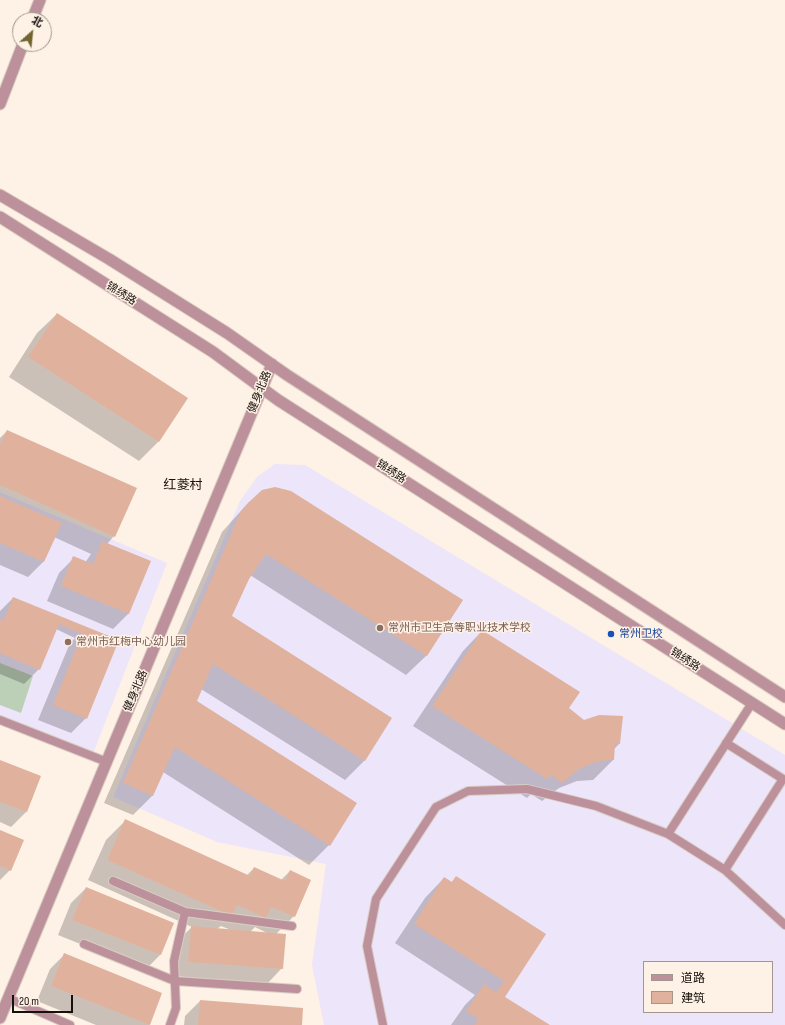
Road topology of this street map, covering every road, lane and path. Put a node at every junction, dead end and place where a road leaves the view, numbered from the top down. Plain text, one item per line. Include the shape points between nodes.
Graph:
1 (40, 0) edge
2 (35, 12) edge
3 (20, 52) edge
4 (0, 104) edge
5 (0, 195) edge
6 (0, 217) edge
7 (272, 364) junction
8 (262, 388) junction
9 (785, 697) edge
10 (752, 703) junction
11 (0, 720) edge
12 (785, 724) edge
13 (726, 743) junction
14 (107, 762) junction
15 (668, 834) junction
16 (725, 870) junction
17 (113, 881) dead end
18 (185, 912) junction
19 (292, 926) dead end
20 (785, 926) edge
21 (84, 944) dead end
22 (175, 981) junction
23 (297, 989) dead end
24 (8, 998) junction
25 (0, 1018) edge
26 (70, 1025) edge
27 (170, 1025) edge
28 (383, 1025) edge

1 - 2 street
3 - 4 street
5 - 7 street, 锦绣路 via 109,260
6 - 8 street, 锦绣路 via 213,352
7 - 8 street, 健身北路
7 - 9 street, 锦绣路
8 - 10 street, 锦绣路
8 - 14 street, 健身北路
10 - 12 street, 锦绣路
10 - 13 lane
11 - 14 lane
13 - 15 lane
13 - 16 lane via 783,779
14 - 24 street, 健身北路
15 - 16 lane
15 - 28 lane via 596,806 526,789 468,791 436,807 376,900 367,946
16 - 20 lane
17 - 18 lane
18 - 19 lane
18 - 22 lane via 174,961
21 - 22 lane
22 - 23 lane
22 - 27 lane via 176,1008
24 - 25 street, 健身北路
24 - 26 lane

